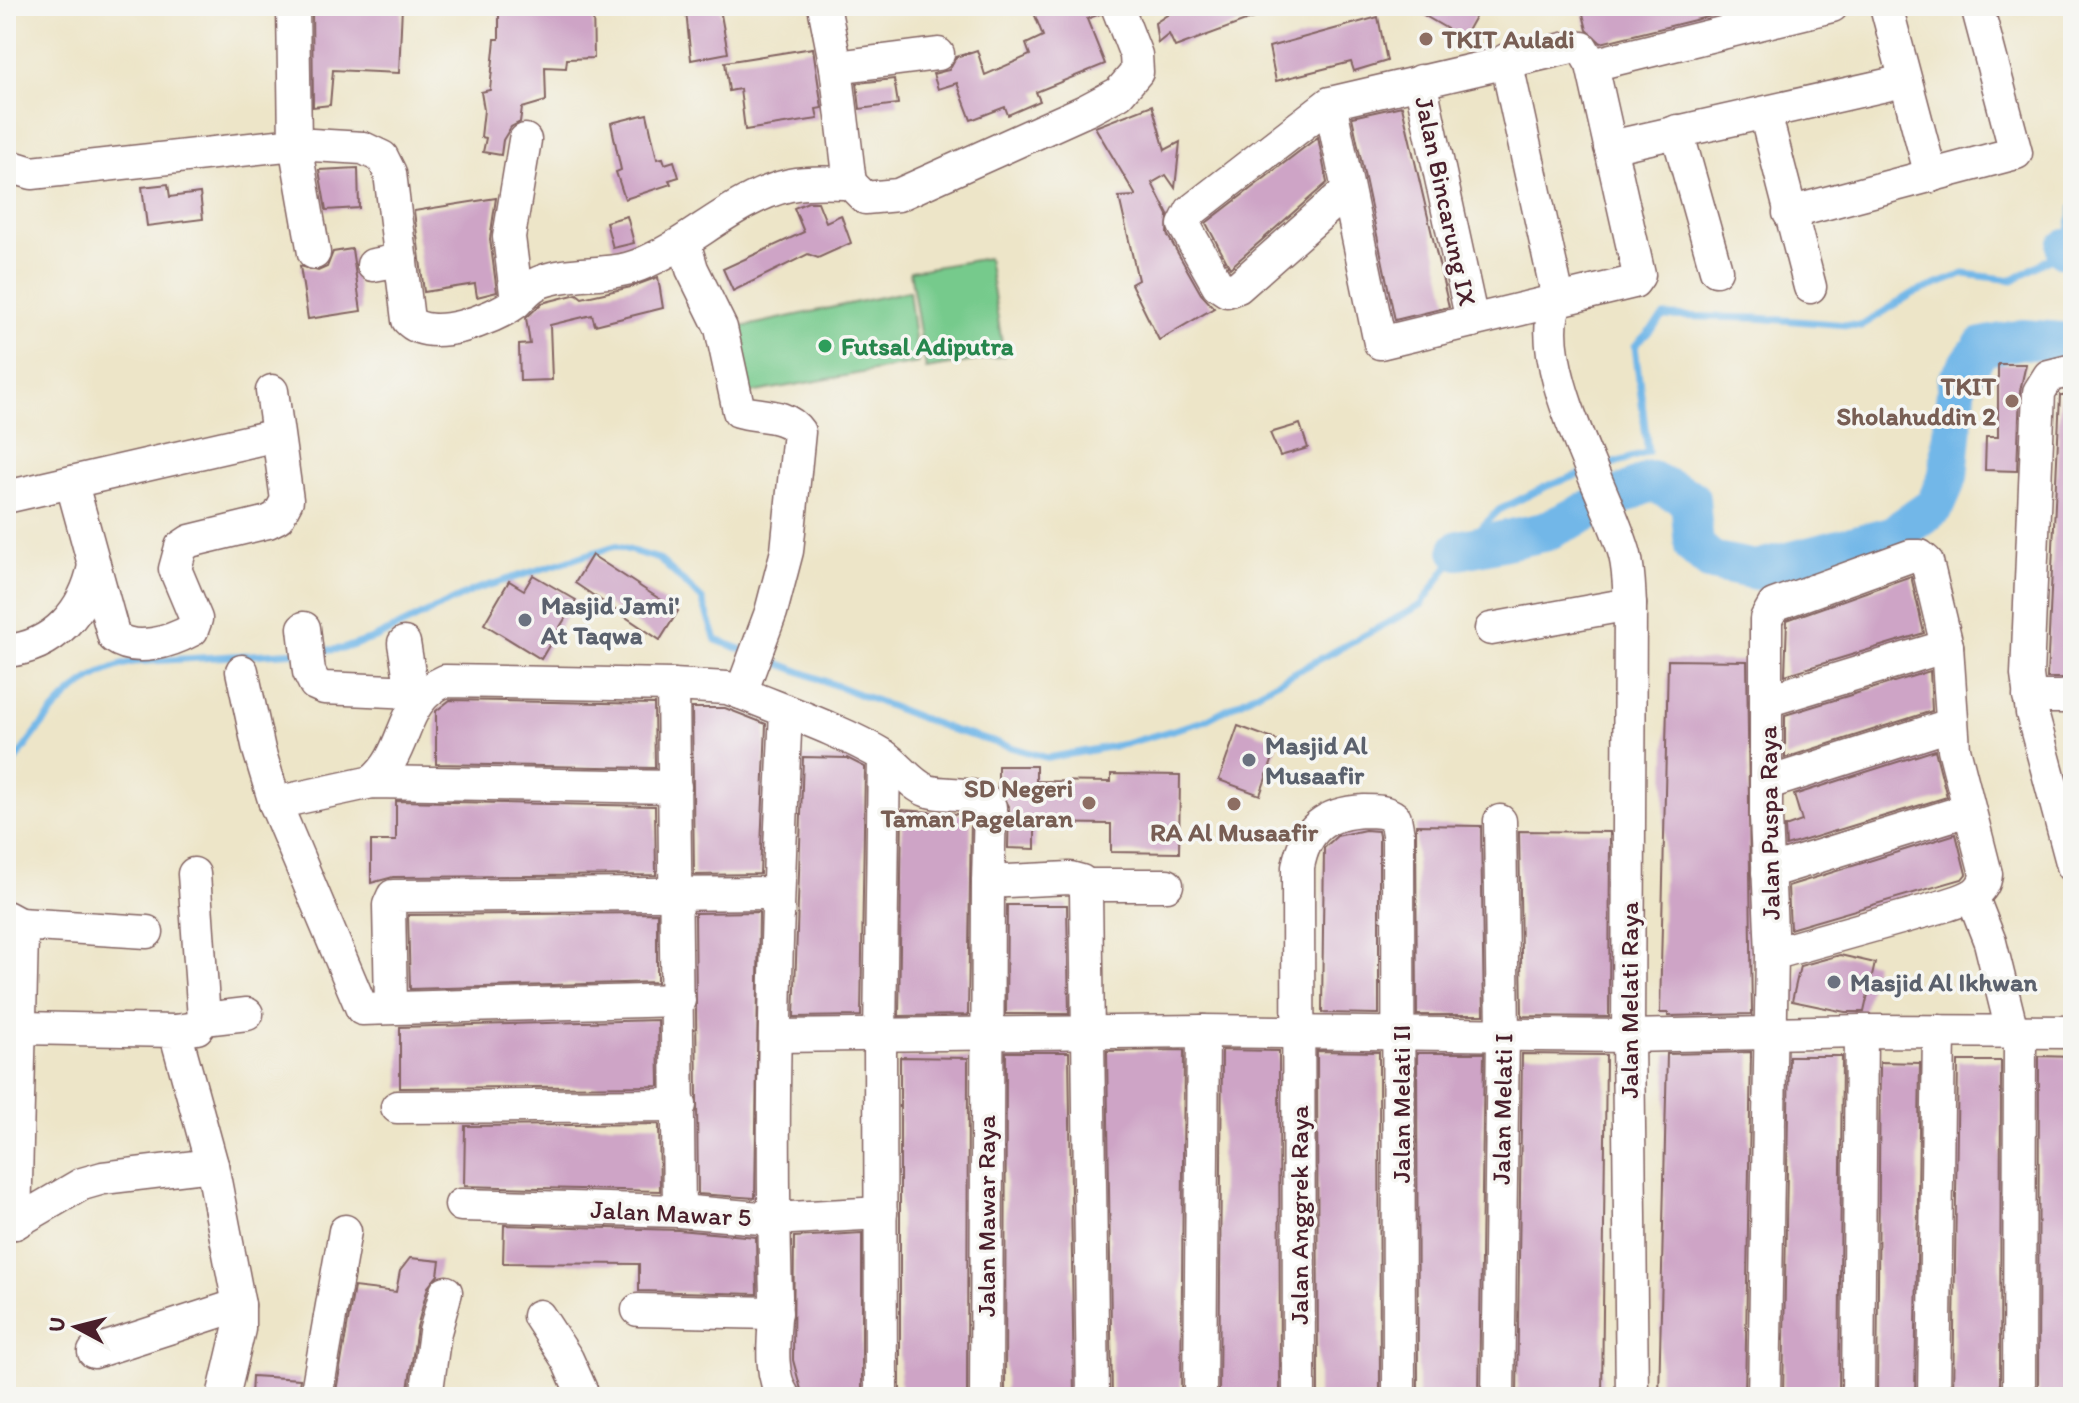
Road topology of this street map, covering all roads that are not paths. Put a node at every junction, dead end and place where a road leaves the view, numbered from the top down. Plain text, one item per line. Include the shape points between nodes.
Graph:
1 (293, 6) edge
2 (824, 6) edge
3 (1117, 6) edge
4 (1832, 6) edge
5 (1886, 6) edge
6 (1977, 6) edge
7 (938, 54) dead end
8 (1506, 60) junction
9 (1592, 65) junction
10 (836, 67) junction
11 (1420, 81) junction
12 (1904, 81) junction
13 (1330, 103) junction
14 (1765, 113) junction
15 (1677, 131) junction
16 (525, 140) dead end
17 (295, 144) junction
18 (1610, 147) junction
19 (6, 165) edge
20 (1931, 176) junction
21 (850, 183) junction
22 (1348, 190) junction
23 (1789, 213) junction
24 (684, 242) junction
25 (314, 253) dead end
26 (1716, 270) dead end
27 (1810, 287) dead end
28 (1558, 298) junction
29 (517, 301) junction
30 (1472, 321) junction
31 (2073, 370) edge
32 (272, 391) dead end
33 (277, 435) junction
34 (72, 484) junction
35 (6, 497) edge
36 (94, 566) junction
37 (1630, 604) junction
38 (1491, 629) dead end
39 (404, 643) dead end
40 (1947, 646) junction
41 (306, 648) dead end
42 (6, 651) edge
43 (242, 671) dead end
44 (673, 685) junction
45 (741, 693) junction
46 (414, 697) junction
47 (2029, 697) junction
48 (2073, 697) edge
49 (1766, 701) junction
50 (786, 711) junction
51 (1950, 725) junction
52 (884, 756) junction
53 (372, 782) junction
54 (1768, 783) junction
55 (675, 787) junction
56 (275, 803) junction
57 (2064, 804) edge
58 (1968, 810) junction
59 (1390, 814) joint
60 (1500, 821) dead end
61 (2073, 866) edge
62 (1768, 872) junction
63 (194, 874) dead end
64 (988, 882) junction
65 (1085, 885) junction
66 (1167, 885) dead end
67 (777, 893) junction
68 (677, 896) junction
69 (1972, 896) junction
70 (12, 921) edge
71 (147, 932) dead end
72 (1772, 954) junction
73 (679, 1000) junction
74 (391, 1007) junction
75 (247, 1014) dead end
76 (189, 1025) junction
77 (21, 1028) junction
78 (1203, 1031) junction
79 (1861, 1031) junction
80 (1939, 1031) junction
81 (2016, 1031) junction
82 (1402, 1032) junction
83 (2073, 1032) edge
84 (1090, 1033) junction
85 (1301, 1033) junction
86 (987, 1034) junction
87 (1503, 1034) junction
88 (1772, 1034) junction
89 (775, 1036) junction
90 (880, 1036) junction
91 (1628, 1036) junction
92 (680, 1105) junction
93 (397, 1107) dead end
94 (212, 1165) junction
95 (461, 1205) dead end
96 (679, 1211) junction
97 (881, 1213) junction
98 (773, 1219) junction
99 (11, 1221) edge
100 (345, 1231) dead end
101 (446, 1292) dead end
102 (239, 1305) junction
103 (638, 1310) dead end
104 (776, 1313) junction
105 (539, 1316) dead end
106 (94, 1352) dead end
107 (223, 1397) edge
108 (316, 1397) edge
109 (426, 1397) edge
110 (584, 1397) edge
111 (784, 1397) edge
112 (881, 1397) edge
113 (986, 1397) edge
114 (1093, 1397) edge
115 (1200, 1397) edge
116 (1299, 1397) edge
117 (1399, 1397) edge
118 (1498, 1397) edge
119 (1632, 1397) edge
120 (1764, 1397) edge
121 (1858, 1397) edge
122 (1934, 1397) edge
123 (2019, 1397) edge

1 - 17 street
2 - 10 street
3 - 21 street via 1137,64 1133,81 1119,93 898,195 865,198
4 - 9 street
5 - 12 street
6 - 20 street via 2016,153
7 - 10 street
8 - 9 street via 1572,47 1582,48
8 - 11 street
8 - 28 street
9 - 18 street
10 - 21 street
11 - 13 street
11 - 30 street, Jalan Bincarung IX
12 - 14 street
12 - 20 street
13 - 22 street
13 - 22 street via 1191,211 1184,225 1218,285 1227,291
14 - 15 street
14 - 23 street
15 - 18 street
15 - 26 street
16 - 29 street via 509,237
17 - 19 street via 32,173
17 - 25 street
17 - 29 street via 363,148 382,157 390,173 387,262 405,313 416,328 459,327
18 - 28 street via 1639,275 1634,282
20 - 23 street
21 - 24 street via 809,182 774,190
22 - 30 street via 1380,343
23 - 27 street
24 - 29 street via 637,266 546,279
24 - 45 street via 721,328 739,411 776,417 799,432 787,551
28 - 30 street
28 - 37 street, Jalan Melati Raya via 1551,337 1585,461 1625,557
31 - 47 street via 2049,376 2038,402
32 - 33 street
33 - 34 street
33 - 36 street via 287,500 278,517 190,541 177,555 175,569 196,619 192,630 141,645 118,640 110,630
34 - 35 street
34 - 36 street
36 - 42 street via 91,583 63,627 38,644
37 - 38 street
37 - 91 street, Jalan Melati Raya
39 - 46 street
40 - 49 street
40 - 49 street, Jalan Puspa Raya via 1927,562 1910,556 1768,611
40 - 51 street
41 - 46 street via 315,684
43 - 56 street
44 - 45 street
44 - 46 street via 445,681
44 - 55 street
45 - 50 street
46 - 53 street via 394,759
47 - 48 street
47 - 57 street
49 - 54 street, Jalan Puspa Raya
50 - 52 street
50 - 67 street
51 - 54 street
51 - 58 street
52 - 64 street, Jalan Mawar Raya via 924,790 987,800
52 - 90 street
53 - 55 street
53 - 56 street
54 - 62 street, Jalan Puspa Raya
55 - 68 street
56 - 74 street via 362,1009
57 - 61 street
58 - 62 street
58 - 69 street via 1986,874 1982,888
59 - 82 street, Jalan Melati II via 1398,834
59 - 85 street, Jalan Anggrek Raya via 1358,811 1334,816 1311,831 1301,846
60 - 87 street, Jalan Melati I
62 - 72 street, Jalan Puspa Raya
63 - 76 street
64 - 65 street via 1070,878
64 - 86 street, Jalan Mawar Raya
65 - 66 street
65 - 84 street
67 - 68 street
67 - 89 street
68 - 73 street
68 - 74 street via 393,896
69 - 72 street
69 - 81 street
70 - 71 street
70 - 77 street via 22,935
72 - 88 street, Jalan Puspa Raya
73 - 74 street
73 - 92 street
75 - 76 street
76 - 77 street
76 - 94 street
77 - 99 street
78 - 84 street
78 - 85 street
78 - 115 street
79 - 80 street
79 - 88 street
79 - 121 street
80 - 81 street
80 - 122 street
81 - 83 street
81 - 123 street
82 - 85 street
82 - 87 street
82 - 117 street, Jalan Melati II
84 - 86 street
84 - 114 street
85 - 116 street, Jalan Anggrek Raya
86 - 90 street
86 - 113 street, Jalan Mawar Raya
87 - 91 street
87 - 118 street, Jalan Melati I
88 - 91 street
88 - 120 street, Jalan Puspa Raya
89 - 90 street
89 - 98 street
90 - 97 street
91 - 119 street, Jalan Melati Raya
92 - 93 street
92 - 96 street
94 - 99 street via 103,1178
94 - 102 street
95 - 96 street, Jalan Mawar 5
96 - 98 street, Jalan Mawar 5
97 - 98 street, Jalan Mawar 5
97 - 112 street
98 - 104 street
100 - 108 street
101 - 109 street
102 - 106 street
102 - 107 street via 239,1329
103 - 104 street
104 - 111 street via 775,1373
105 - 110 street

